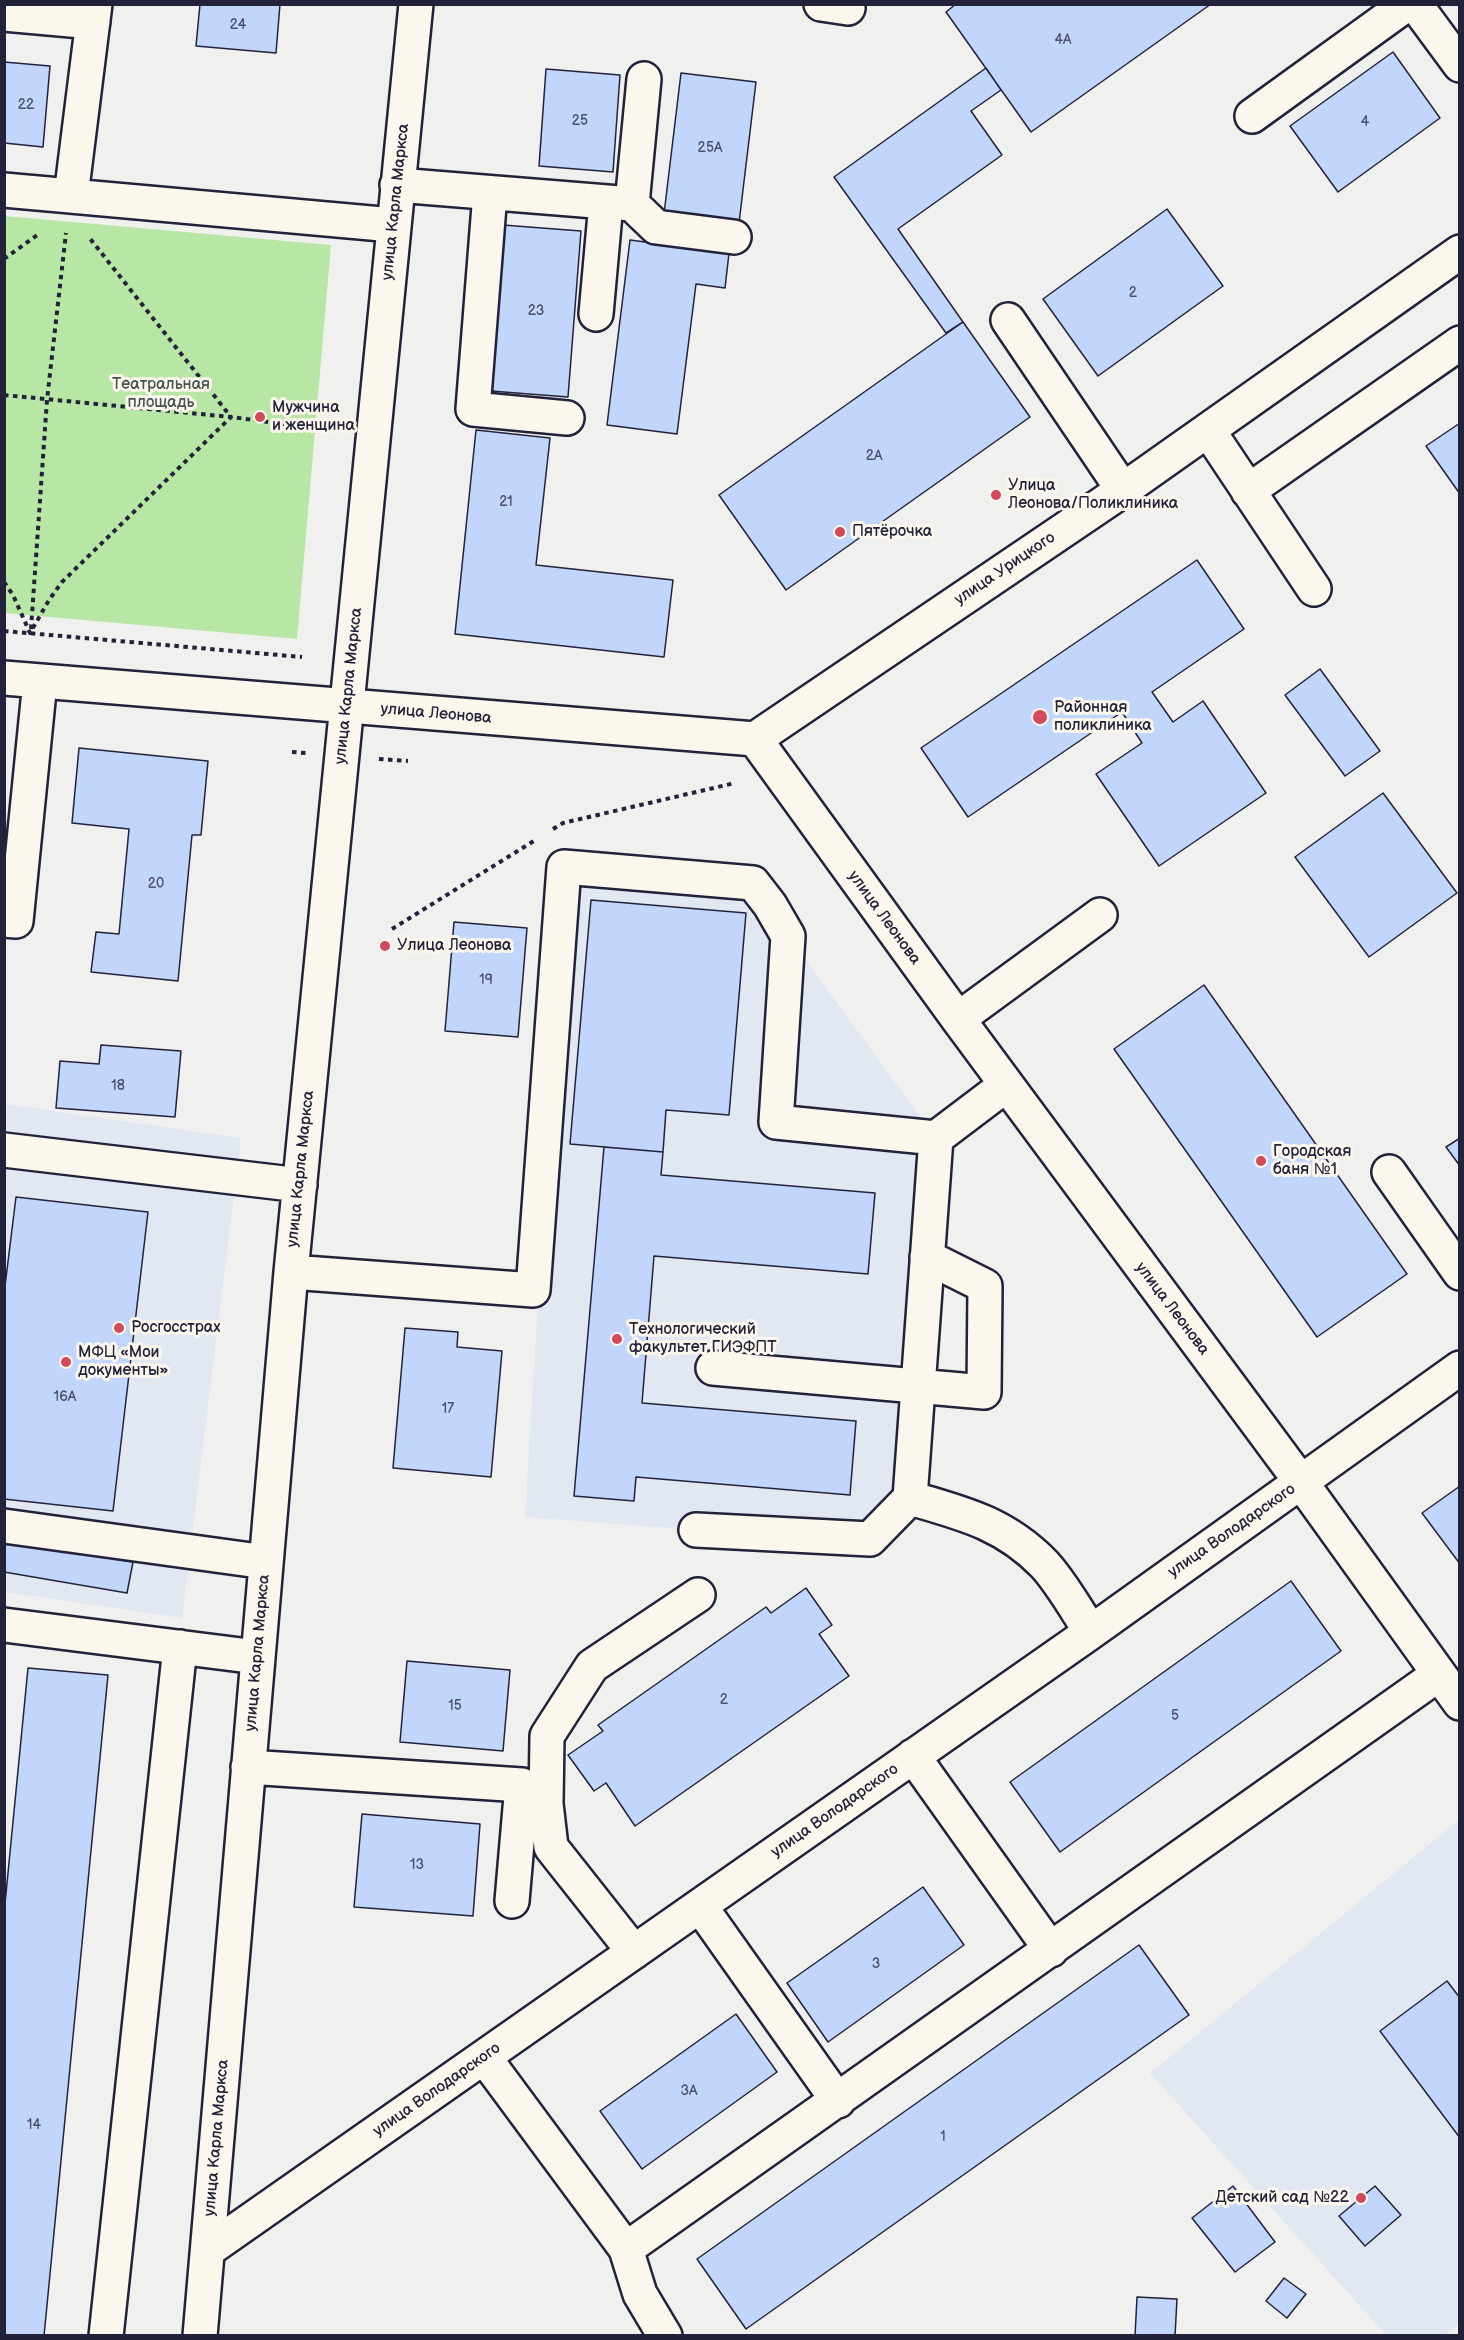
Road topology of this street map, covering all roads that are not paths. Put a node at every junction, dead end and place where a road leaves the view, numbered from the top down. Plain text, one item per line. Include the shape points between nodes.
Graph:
1 (416, 4) edge
2 (1407, 4) edge
3 (1415, 4) edge
4 (94, 13) edge
5 (4, 14) edge
6 (1460, 65) edge
7 (644, 79) dead end
8 (1252, 116) dead end
9 (397, 185) junction
10 (4, 190) edge
11 (490, 193) junction
12 (619, 203) junction
13 (70, 204) junction
14 (393, 225) junction
15 (734, 237) dead end
16 (1460, 252) edge
17 (596, 314) dead end
18 (1008, 320) dead end
19 (1460, 343) edge
20 (567, 418) dead end
21 (1208, 430) junction
22 (1123, 490) junction
23 (1248, 491) junction
24 (1314, 589) dead end
25 (4, 678) edge
26 (40, 681) junction
27 (347, 706) junction
28 (755, 739) junction
29 (17, 781) edge
30 (1100, 915) dead end
31 (4, 920) edge
32 (958, 1019) junction
33 (1006, 1085) junction
34 (936, 1138) junction
35 (4, 1150) edge
36 (1389, 1172) dead end
37 (300, 1185) junction
38 (927, 1257) junction
39 (291, 1272) junction
40 (1460, 1273) edge
41 (713, 1368) dead end
42 (1460, 1368) edge
43 (918, 1386) junction
44 (1301, 1482) junction
45 (910, 1498) junction
46 (4, 1526) edge
47 (696, 1530) dead end
48 (266, 1562) junction
49 (698, 1595) dead end
50 (4, 1625) edge
51 (1091, 1632) junction
52 (180, 1647) junction
53 (257, 1657) junction
54 (1439, 1674) junction
55 (1460, 1702) edge
56 (913, 1756) junction
57 (248, 1767) junction
58 (512, 1901) dead end
59 (700, 1906) junction
60 (1051, 1950) junction
61 (634, 1952) junction
62 (484, 2057) junction
63 (838, 2101) junction
64 (626, 2249) junction
65 (208, 2250) junction
66 (106, 2336) edge
67 (200, 2336) edge
68 (665, 2336) edge

1 - 9 street, улица Карла Маркса
2 - 8 street
3 - 6 street
4 - 5 street
4 - 13 street
7 - 12 street
9 - 11 street
9 - 14 street, улица Карла Маркса
10 - 13 street
11 - 12 street
11 - 20 street via 473,409
12 - 15 street via 656,227
12 - 17 street
13 - 14 street
14 - 27 street, улица Карла Маркса
16 - 21 street, улица Урицкого
18 - 22 street
19 - 23 street
21 - 22 street, улица Урицкого
21 - 23 street
22 - 28 street, улица Урицкого
23 - 24 street
25 - 26 street, улица Леонова
26 - 27 street, улица Леонова
26 - 29 street
27 - 28 street, улица Леонова
27 - 37 street, улица Карла Маркса
28 - 32 street, улица Леонова
29 - 31 street via 15,921
30 - 32 street
32 - 33 street, улица Леонова
33 - 34 street
33 - 44 street, улица Леонова
34 - 38 street
34 - 39 street via 776,1122 788,936 753,883 564,867 533,1290
35 - 37 street
36 - 40 street
37 - 39 street, улица Карла Маркса
38 - 43 street
38 - 43 street via 985,1286 984,1392
39 - 48 street, улица Карла Маркса
41 - 43 street
42 - 44 street, улица Володарского
43 - 45 street
44 - 51 street, улица Володарского
44 - 54 street, улица Леонова
45 - 47 street via 870,1539
45 - 51 street via 972,1516 1012,1537 1045,1565
46 - 48 street
48 - 53 street, улица Карла Маркса
49 - 61 street via 592,1666 547,1736 546,1804 551,1846
50 - 52 street
51 - 56 street, улица Володарского
52 - 53 street
52 - 66 street
53 - 57 street, улица Карла Маркса
54 - 55 street, улица Леонова
54 - 60 street
56 - 59 street, улица Володарского
56 - 60 street
57 - 58 street via 522,1785
57 - 65 street, улица Карла Маркса
59 - 61 street, улица Володарского
59 - 63 street
60 - 63 street
61 - 62 street, улица Володарского
62 - 64 street
62 - 65 street, улица Володарского
63 - 64 street
64 - 68 street via 640,2294
65 - 67 street, улица Карла Маркса

